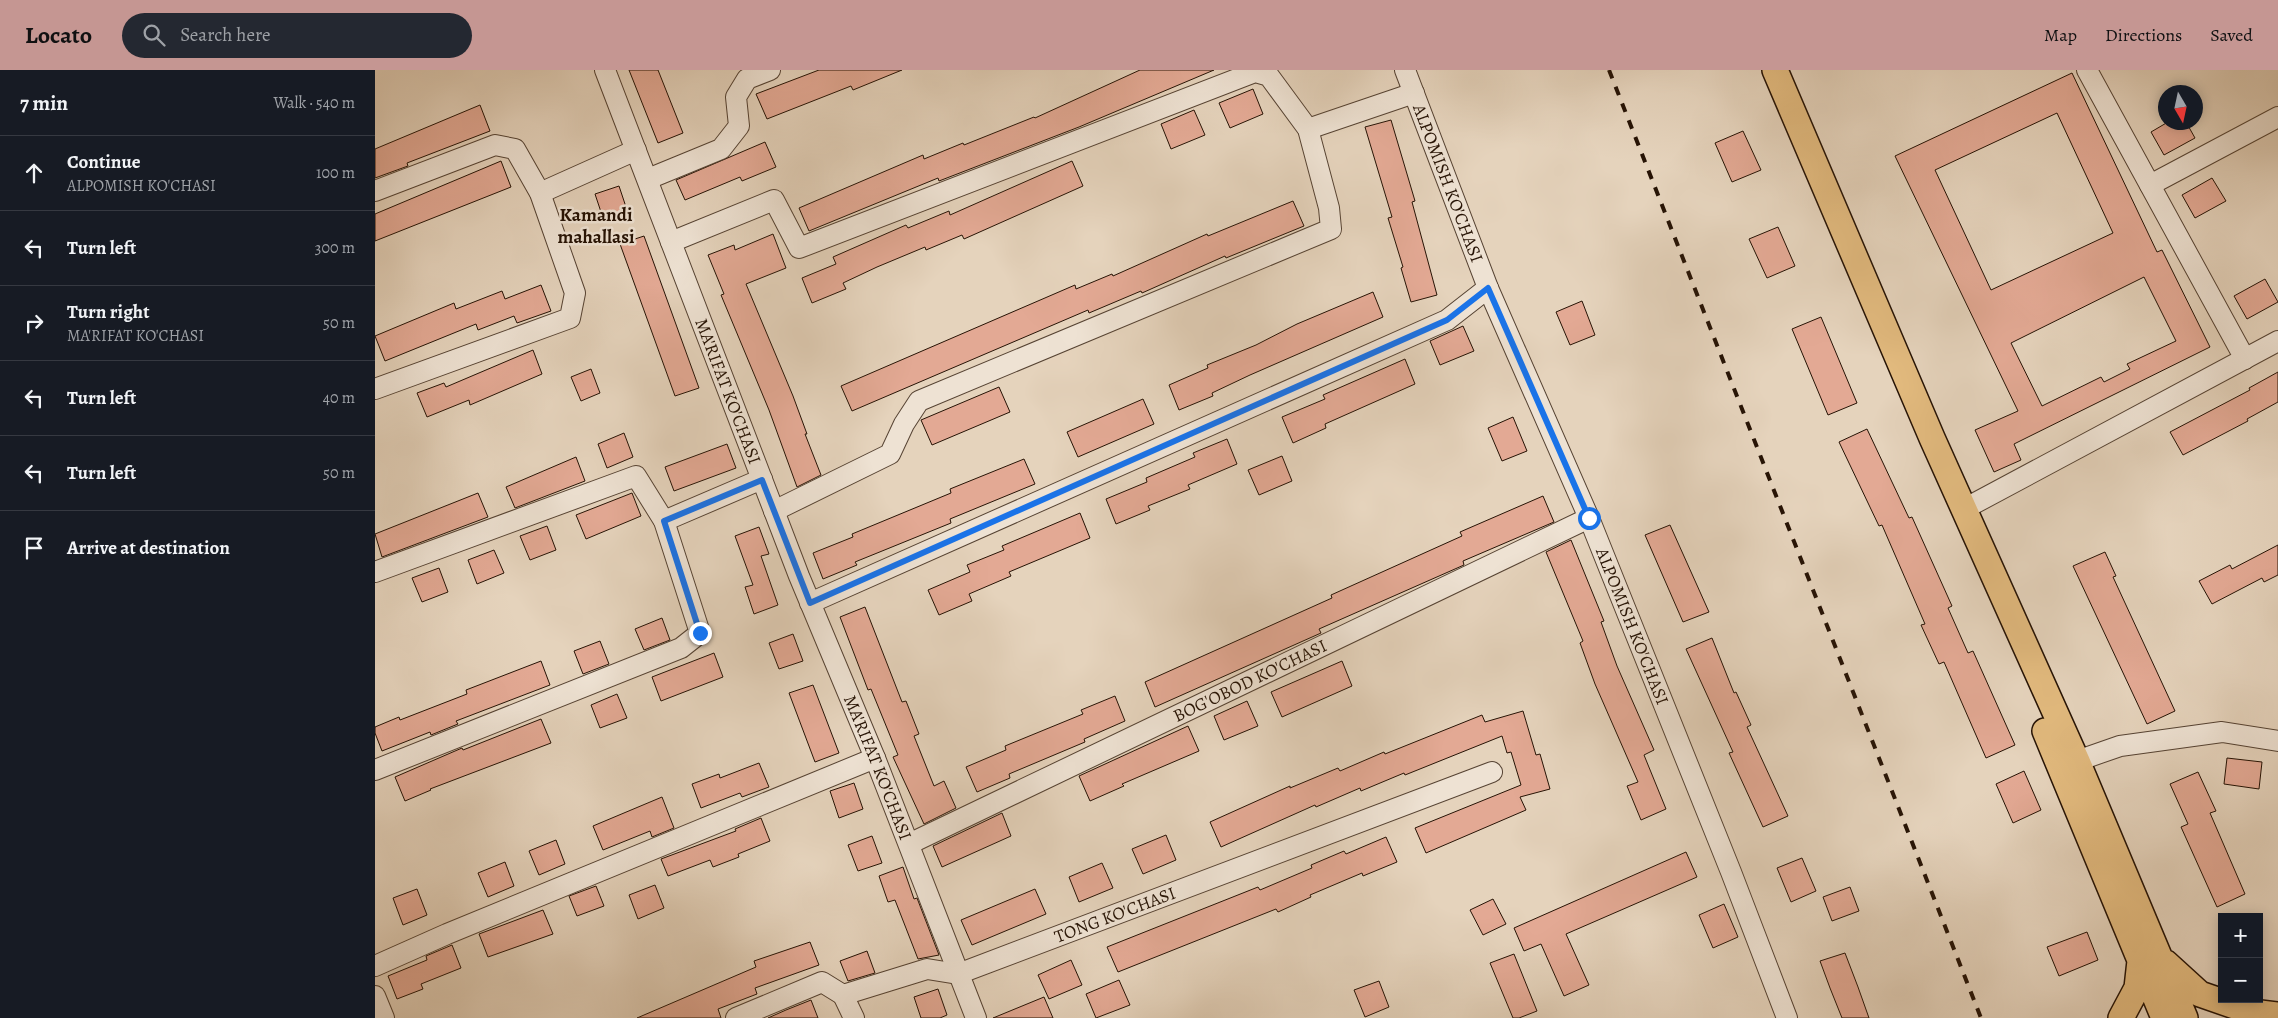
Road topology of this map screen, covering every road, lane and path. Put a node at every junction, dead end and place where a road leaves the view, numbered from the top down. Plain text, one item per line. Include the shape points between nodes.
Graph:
1 (605, 70) edge
2 (770, 70) edge
3 (1405, 70) edge
4 (1760, 70) edge
5 (1775, 70) edge
6 (2087, 70) edge
7 (1414, 92) junction
8 (2278, 117) edge
9 (1308, 129) junction
10 (636, 150) junction
11 (648, 179) junction
12 (2150, 185) junction
13 (375, 191) edge
14 (540, 192) junction
15 (671, 242) junction
16 (1488, 288) junction
17 (2278, 341) edge
18 (2245, 359) junction
19 (375, 389) edge
20 (762, 480) junction
21 (1964, 509) junction
22 (774, 511) junction
23 (1589, 518) junction
24 (664, 521) junction
25 (375, 572) edge
26 (810, 603) junction
27 (2278, 741) edge
28 (875, 758) junction
29 (2077, 761) junction
30 (375, 770) edge
31 (1493, 772) dead end
32 (909, 844) junction
33 (2150, 959) junction
34 (375, 966) edge
35 (958, 974) junction
36 (843, 995) junction
37 (375, 996) edge
38 (2278, 1015) edge
39 (385, 1018) edge
40 (736, 1018) edge
41 (854, 1018) edge
42 (976, 1018) edge
43 (1787, 1018) edge
44 (2121, 1018) edge
45 (2164, 1018) edge
46 (2185, 1018) edge

1 - 10 street, MA'RIFAT KO'CHASI
2 - 11 street via 747,79 736,97 739,126 721,149
3 - 7 street, ALPOMISH KO'CHASI
4 - 33 main road via 1767,93 2058,762
5 - 21 main road
6 - 12 street
7 - 9 street
7 - 16 street, ALPOMISH KO'CHASI
8 - 12 street
9 - 15 street via 1269,76 1255,72 799,248 774,200
9 - 22 street via 1329,208 1331,229 919,401 890,454
10 - 11 street, MA'RIFAT KO'CHASI
10 - 14 street
11 - 15 street, MA'RIFAT KO'CHASI
12 - 18 street
13 - 14 street via 495,145 515,149
14 - 19 street via 575,293 570,318
15 - 20 street, MA'RIFAT KO'CHASI
16 - 23 street, ALPOMISH KO'CHASI
16 - 26 street via 1447,320
17 - 18 street
18 - 21 street
20 - 22 street, MA'RIFAT KO'CHASI
20 - 24 street
21 - 29 main road
22 - 26 street, MA'RIFAT KO'CHASI
23 - 32 street, BOG'OBOD KO'CHASI
23 - 43 street, ALPOMISH KO'CHASI
24 - 25 street via 636,476
24 - 30 street via 700,633 681,648
26 - 28 street, MA'RIFAT KO'CHASI
27 - 29 street via 2222,732 2120,746
28 - 32 street, MA'RIFAT KO'CHASI
28 - 34 street
29 - 33 main road
31 - 35 street, TONG KO'CHASI
32 - 35 street, MA'RIFAT KO'CHASI
33 - 38 main road via 2200,994 2252,1012
33 - 44 main road
33 - 45 main road
33 - 46 main road
35 - 36 street, TONG KO'CHASI via 927,969
35 - 42 street, MA'RIFAT KO'CHASI
36 - 40 street via 822,982
36 - 41 street
37 - 39 street

